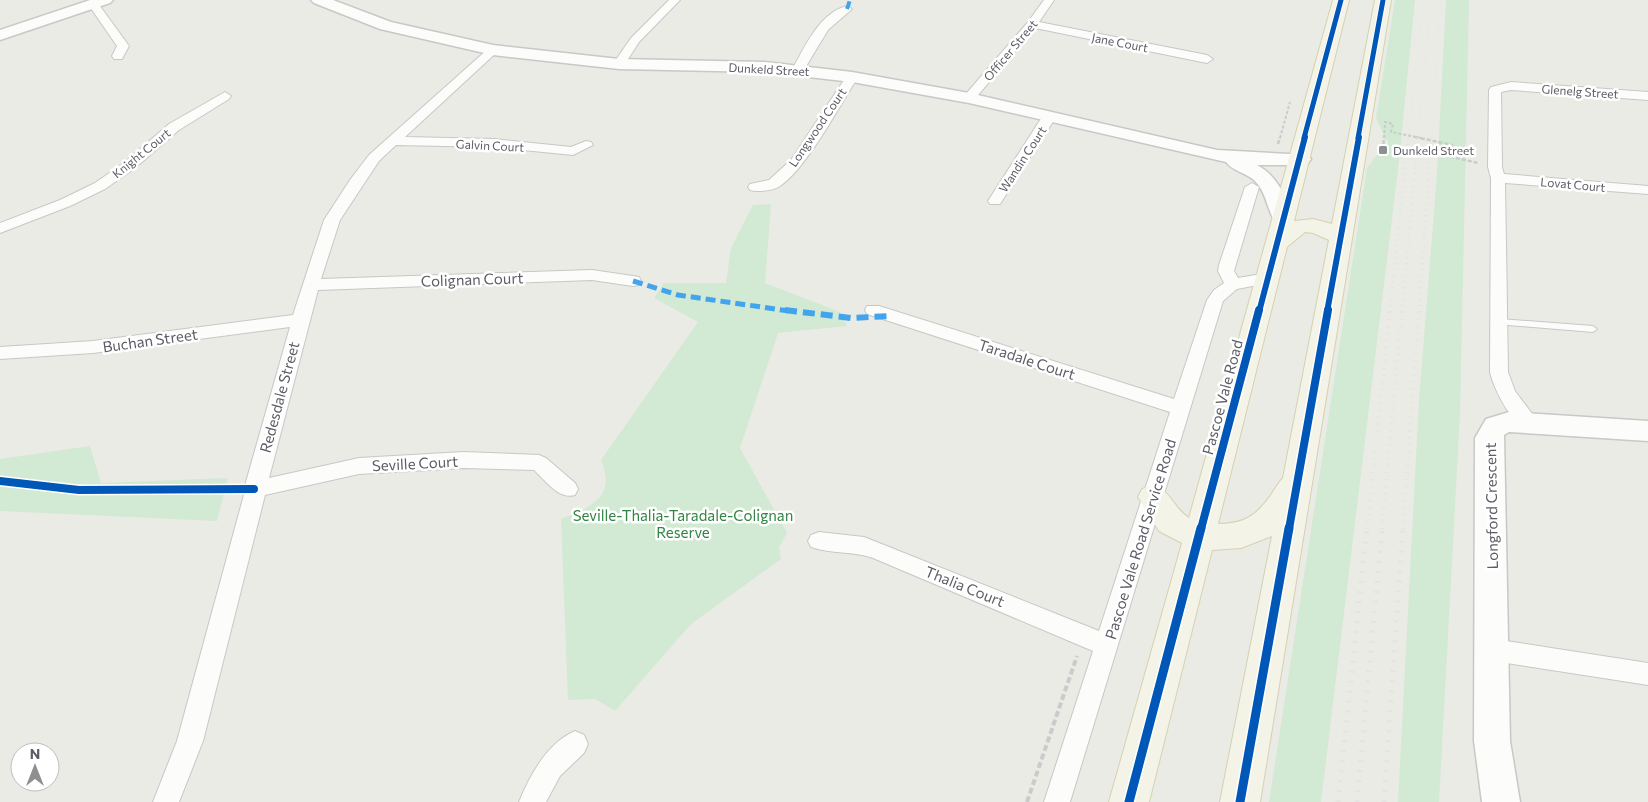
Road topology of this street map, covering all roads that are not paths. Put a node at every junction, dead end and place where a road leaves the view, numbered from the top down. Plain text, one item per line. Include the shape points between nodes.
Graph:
1 (319, 0) edge
2 (675, 0) edge
3 (1049, 0) edge
4 (1341, 0) edge
5 (1383, 0) edge
6 (99, 2) edge
7 (847, 9) dead end
8 (1032, 24) junction
9 (0, 34) edge
10 (493, 50) junction
11 (118, 56) dead end
12 (1207, 59) dead end
13 (619, 64) junction
14 (798, 70) junction
15 (852, 77) junction
16 (225, 96) dead end
17 (1648, 96) edge
18 (969, 98) junction
19 (1049, 117) junction
20 (392, 141) junction
21 (586, 145) dead end
22 (1218, 156) junction
23 (1301, 158) junction
24 (1498, 178) junction
25 (755, 187) dead end
26 (1252, 187) dead end
27 (1648, 190) edge
28 (995, 201) dead end
29 (1283, 219) junction
30 (0, 228) edge
31 (1341, 238) junction
32 (1276, 247) junction
33 (1267, 278) junction
34 (633, 280) dead end
35 (1233, 284) junction
36 (310, 285) junction
37 (873, 310) dead end
38 (300, 320) junction
39 (1498, 322) junction
40 (1593, 329) dead end
41 (0, 353) edge
42 (1181, 408) junction
43 (1529, 423) junction
44 (1648, 431) edge
45 (1298, 477) junction
46 (254, 489) junction
47 (568, 489) dead end
48 (1153, 497) junction
49 (1200, 536) junction
50 (819, 541) dead end
51 (1106, 645) junction
52 (1493, 650) junction
53 (1648, 674) edge
54 (575, 744) dead end
55 (166, 802) edge
56 (532, 802) edge
57 (1057, 802) edge
58 (1130, 802) edge
59 (1240, 802) edge
60 (1501, 802) edge

1 - 10 street, Dunkeld Street via 386,26
2 - 13 street via 635,40
3 - 8 street, Officer Street
4 - 23 main road, Pascoe Vale Road
5 - 31 main road
6 - 9 street
6 - 11 street via 123,46
7 - 14 street via 834,15 824,26
8 - 12 street, Jane Court
8 - 18 street, Officer Street
10 - 13 street, Dunkeld Street
10 - 20 street, Redesdale Street
13 - 14 street, Dunkeld Street
14 - 15 street, Dunkeld Street
15 - 18 street, Dunkeld Street
15 - 25 street, Longwood Court via 796,163 774,184
16 - 30 street, Knight Court via 174,127 100,186
17 - 24 street, Glenelg Street via 1511,86 1495,90 1495,167
18 - 19 street, Dunkeld Street
19 - 22 street, Dunkeld Street
19 - 28 street, Wandin Court
20 - 21 street, Galvin Court via 494,144 573,151
20 - 36 street, Redesdale Street via 355,183 332,220
22 - 23 street, Dunkeld Street via 1271,160
22 - 29 street, Dunkeld Street via 1244,165 1264,177
23 - 29 main road, Pascoe Vale Road
24 - 27 street, Lovat Court
24 - 39 street
26 - 35 street via 1227,265 1226,272
29 - 32 main road, Pascoe Vale Road
31 - 32 main road via 1319,226 1305,224 1286,232
31 - 45 main road
32 - 33 main road, Pascoe Vale Road
33 - 35 street
33 - 49 main road, Pascoe Vale Road
34 - 36 street, Colignan Court via 592,275
35 - 42 street, Pascoe Vale Road Service Road via 1220,292 1215,300
36 - 38 street, Redesdale Street
37 - 42 street, Taradale Court
38 - 41 street, Buchan Street via 93,347
38 - 46 street, Redesdale Street
39 - 40 lane
39 - 43 street via 1500,382
42 - 48 street, Pascoe Vale Road Service Road
43 - 44 street, Longford Crescent
43 - 52 street, Longford Crescent via 1501,422 1491,431
45 - 49 main road via 1278,510 1262,527 1247,534
45 - 59 main road
46 - 47 street, Seville Court via 359,466 463,460 539,463
46 - 55 street, Redesdale Street via 190,742
48 - 49 main road via 1170,523
48 - 51 street, Pascoe Vale Road Service Road
49 - 58 main road, Pascoe Vale Road
50 - 51 street, Thalia Court via 864,546 881,552
51 - 57 street, Pascoe Vale Road Service Road
52 - 53 street
52 - 60 street, Longford Crescent via 1492,740
54 - 56 street via 552,767

